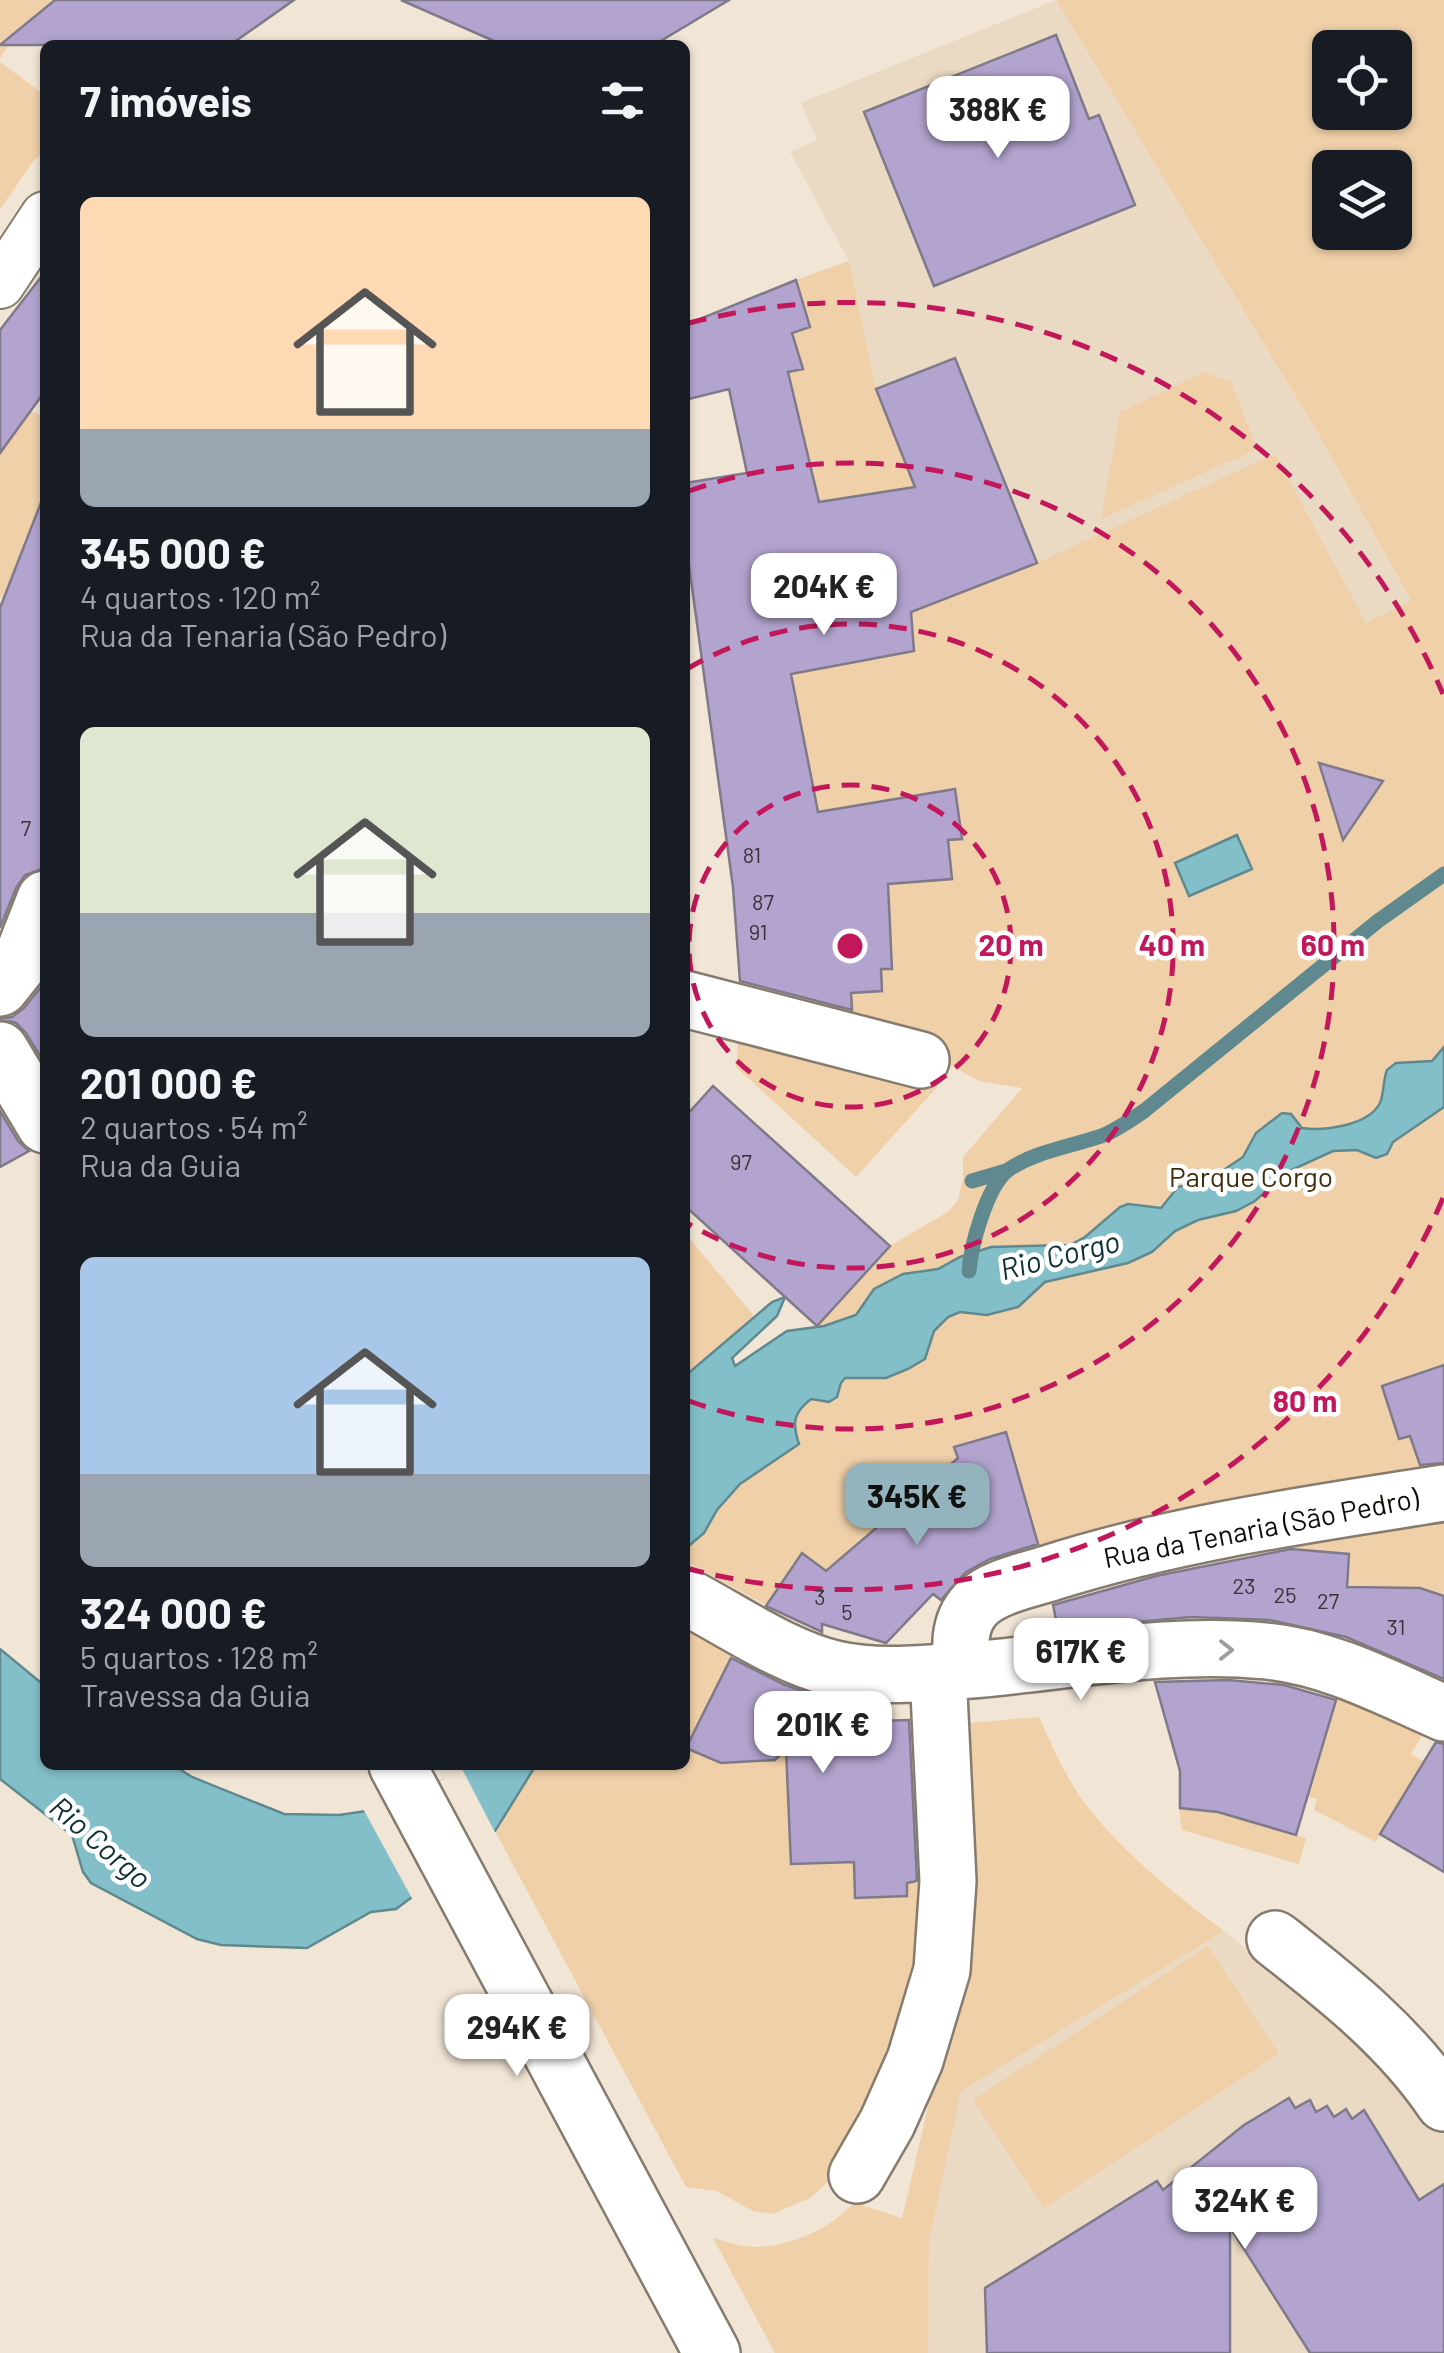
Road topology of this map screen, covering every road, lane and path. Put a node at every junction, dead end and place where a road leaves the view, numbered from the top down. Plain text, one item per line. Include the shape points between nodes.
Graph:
1 (40, 224) edge
2 (0, 284) edge
3 (40, 912) edge
4 (0, 988) edge
5 (690, 1000) edge
6 (0, 1050) edge
7 (922, 1060) dead end
8 (40, 1117) edge
9 (1444, 1493) edge
10 (690, 1599) edge
11 (950, 1671) junction
12 (1444, 1713) edge
13 (400, 1770) edge
14 (1274, 1939) dead end
15 (1444, 2103) edge
16 (857, 2176) dead end
17 (712, 2353) edge

1 - 2 street
3 - 4 street via 20,963
5 - 7 street
6 - 8 street
9 - 11 street, Rua da Tenaria (São Pedro) via 1144,1546 1019,1583 986,1597 968,1616
10 - 11 street via 834,1669
11 -> 12 street via 1192,1650 1268,1651 1351,1672
11 - 16 street via 942,1970 915,2060
13 - 17 street
14 - 15 street via 1370,2017

